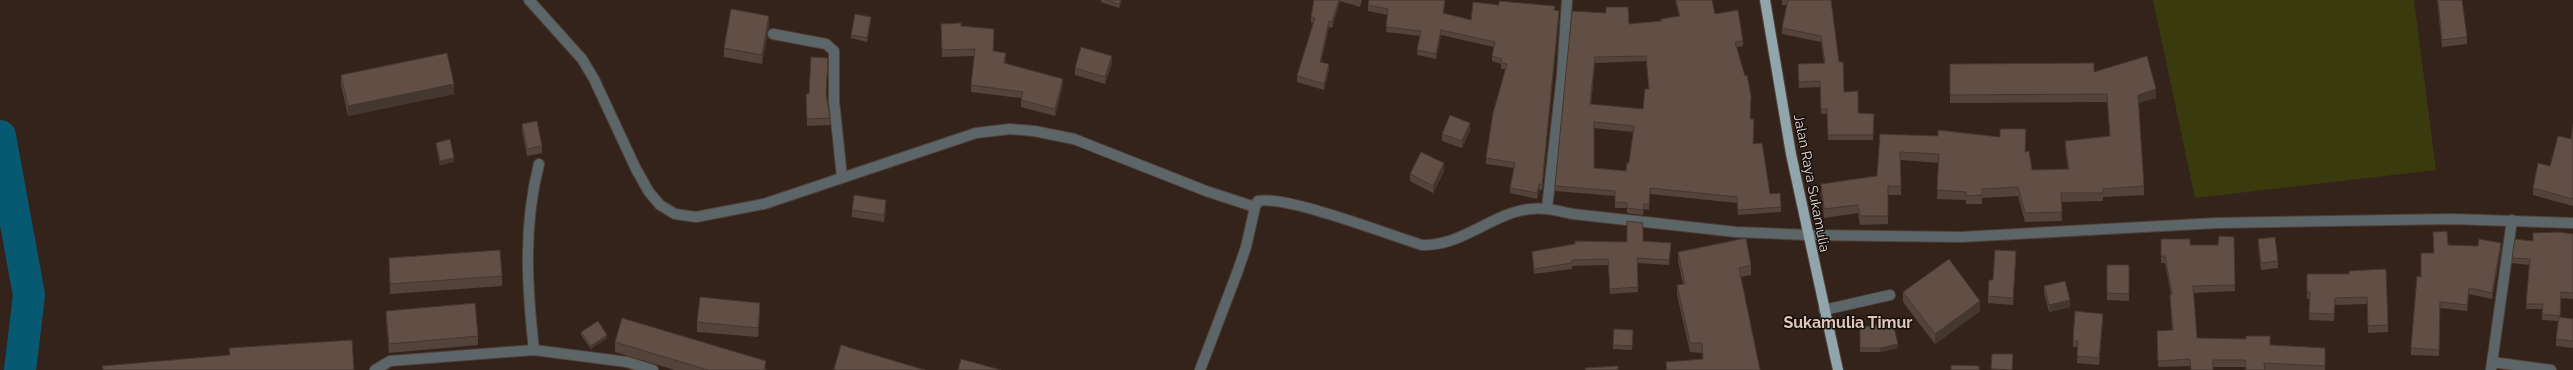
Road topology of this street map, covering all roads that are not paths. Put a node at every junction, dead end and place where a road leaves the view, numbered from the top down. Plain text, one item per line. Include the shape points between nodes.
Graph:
1 (529, 0) edge
2 (1567, 0) edge
3 (1765, 0) edge
4 (773, 34) dead end
5 (539, 164) dead end
6 (842, 177) junction
7 (1254, 207) junction
8 (1547, 208) junction
9 (2512, 220) junction
10 (2573, 223) edge
11 (1807, 235) junction
12 (1890, 295) dead end
13 (1824, 310) junction
14 (534, 350) junction
15 (2492, 366) edge
16 (375, 370) edge
17 (653, 370) edge
18 (1200, 370) edge
19 (1838, 370) edge
20 (2552, 370) edge

1 - 6 street via 582,59 636,169 660,205 676,214 696,217 720,214 764,204
2 - 8 street via 1562,75
3 - 11 main road, Jalan Raya Sukamulia
4 - 6 street via 826,44 834,51 834,102
5 - 14 street via 528,229 527,281
6 - 7 street via 976,134 1010,129 1026,130 1074,139 1206,192
7 - 8 street via 1258,201 1266,199 1286,203 1422,245 1433,246 1519,212
7 - 18 street via 1244,254
8 - 11 street via 1736,232
9 - 10 street
9 - 11 street via 2217,222 1996,237
9 - 15 street
11 - 13 main road, Jalan Raya Sukamulia
12 - 13 street
13 - 19 main road, Jalan Raya Sukamulia
14 - 16 street via 390,361
14 - 17 street via 627,362
15 - 20 street

